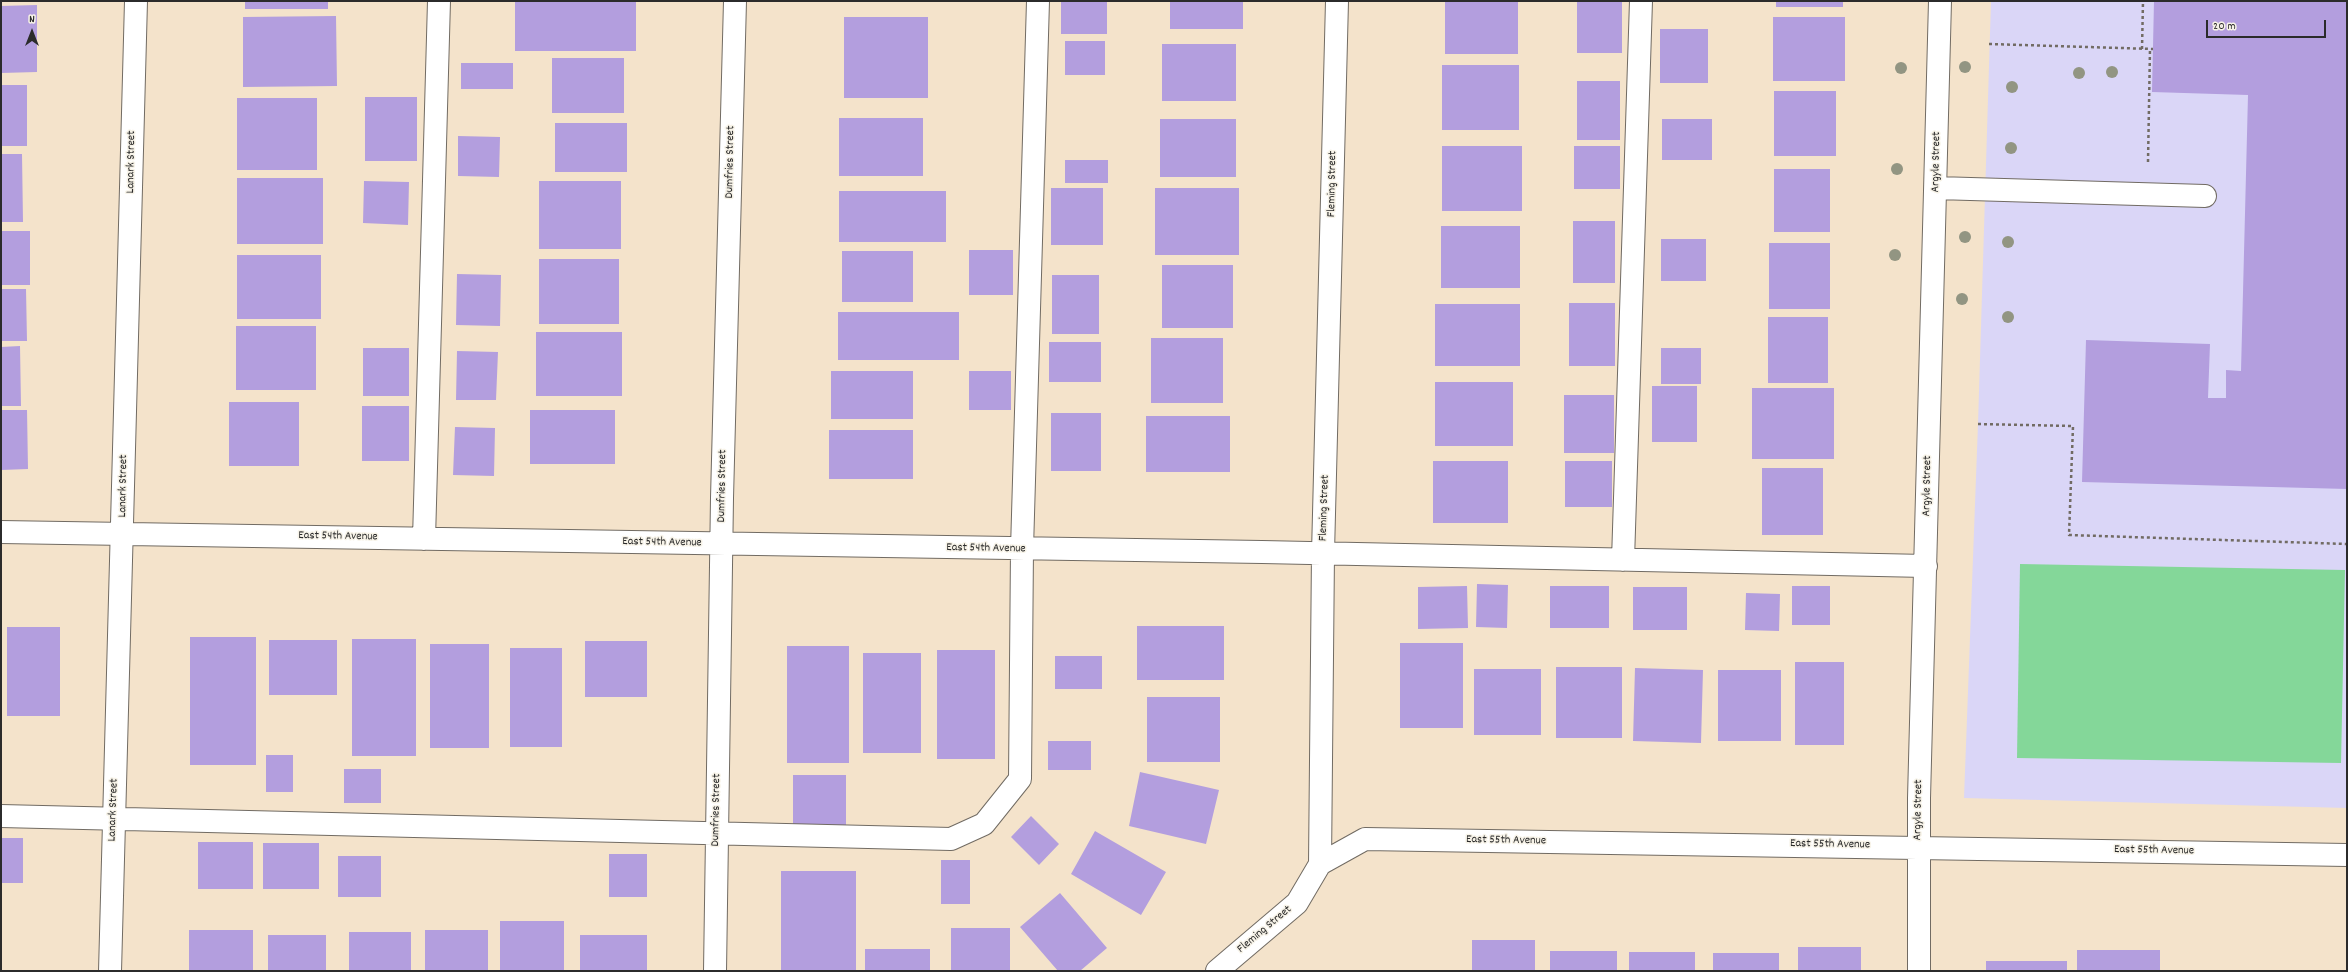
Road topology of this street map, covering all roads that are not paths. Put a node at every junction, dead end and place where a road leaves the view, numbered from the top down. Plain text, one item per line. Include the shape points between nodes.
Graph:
1 (136, 1) edge
2 (439, 1) edge
3 (735, 1) edge
4 (1038, 1) edge
5 (1337, 1) edge
6 (1641, 1) edge
7 (1940, 1) edge
8 (1937, 188) junction
9 (2205, 196) dead end
10 (1, 532) edge
11 (123, 533) junction
12 (424, 538) junction
13 (721, 544) junction
14 (1022, 549) junction
15 (1323, 553) junction
16 (1623, 560) junction
17 (1926, 566) junction
18 (1, 816) edge
19 (113, 818) junction
20 (717, 834) junction
21 (1918, 847) junction
22 (2347, 855) edge
23 (1320, 864) junction
24 (110, 971) edge
25 (715, 971) edge
26 (1217, 971) edge
27 (1919, 971) edge

1 - 11 street, Lanark Street
2 - 12 street
3 - 13 street, Dumfries Street
4 - 14 street
5 - 15 street, Fleming Street
6 - 16 street
7 - 8 street, Argyle Street
8 - 9 street
8 - 17 street, Argyle Street
10 - 11 street, East 54th Avenue
11 - 12 street, East 54th Avenue
11 - 19 street, Lanark Street
12 - 13 street, East 54th Avenue
13 - 14 street, East 54th Avenue
13 - 20 street, Dumfries Street
14 - 15 street, East 54th Avenue
14 - 20 street via 1020,779 984,824 951,839
15 - 16 street, East 54th Avenue
15 - 23 street, Fleming Street
16 - 17 street, East 54th Avenue
17 - 21 street, Argyle Street
18 - 19 street
19 - 20 street
19 - 24 street, Lanark Street
20 - 25 street, Dumfries Street
21 - 22 street, East 55th Avenue
21 - 23 street, East 55th Avenue via 1364,839
21 - 27 street, Argyle Street
23 - 26 street, Fleming Street via 1297,903

